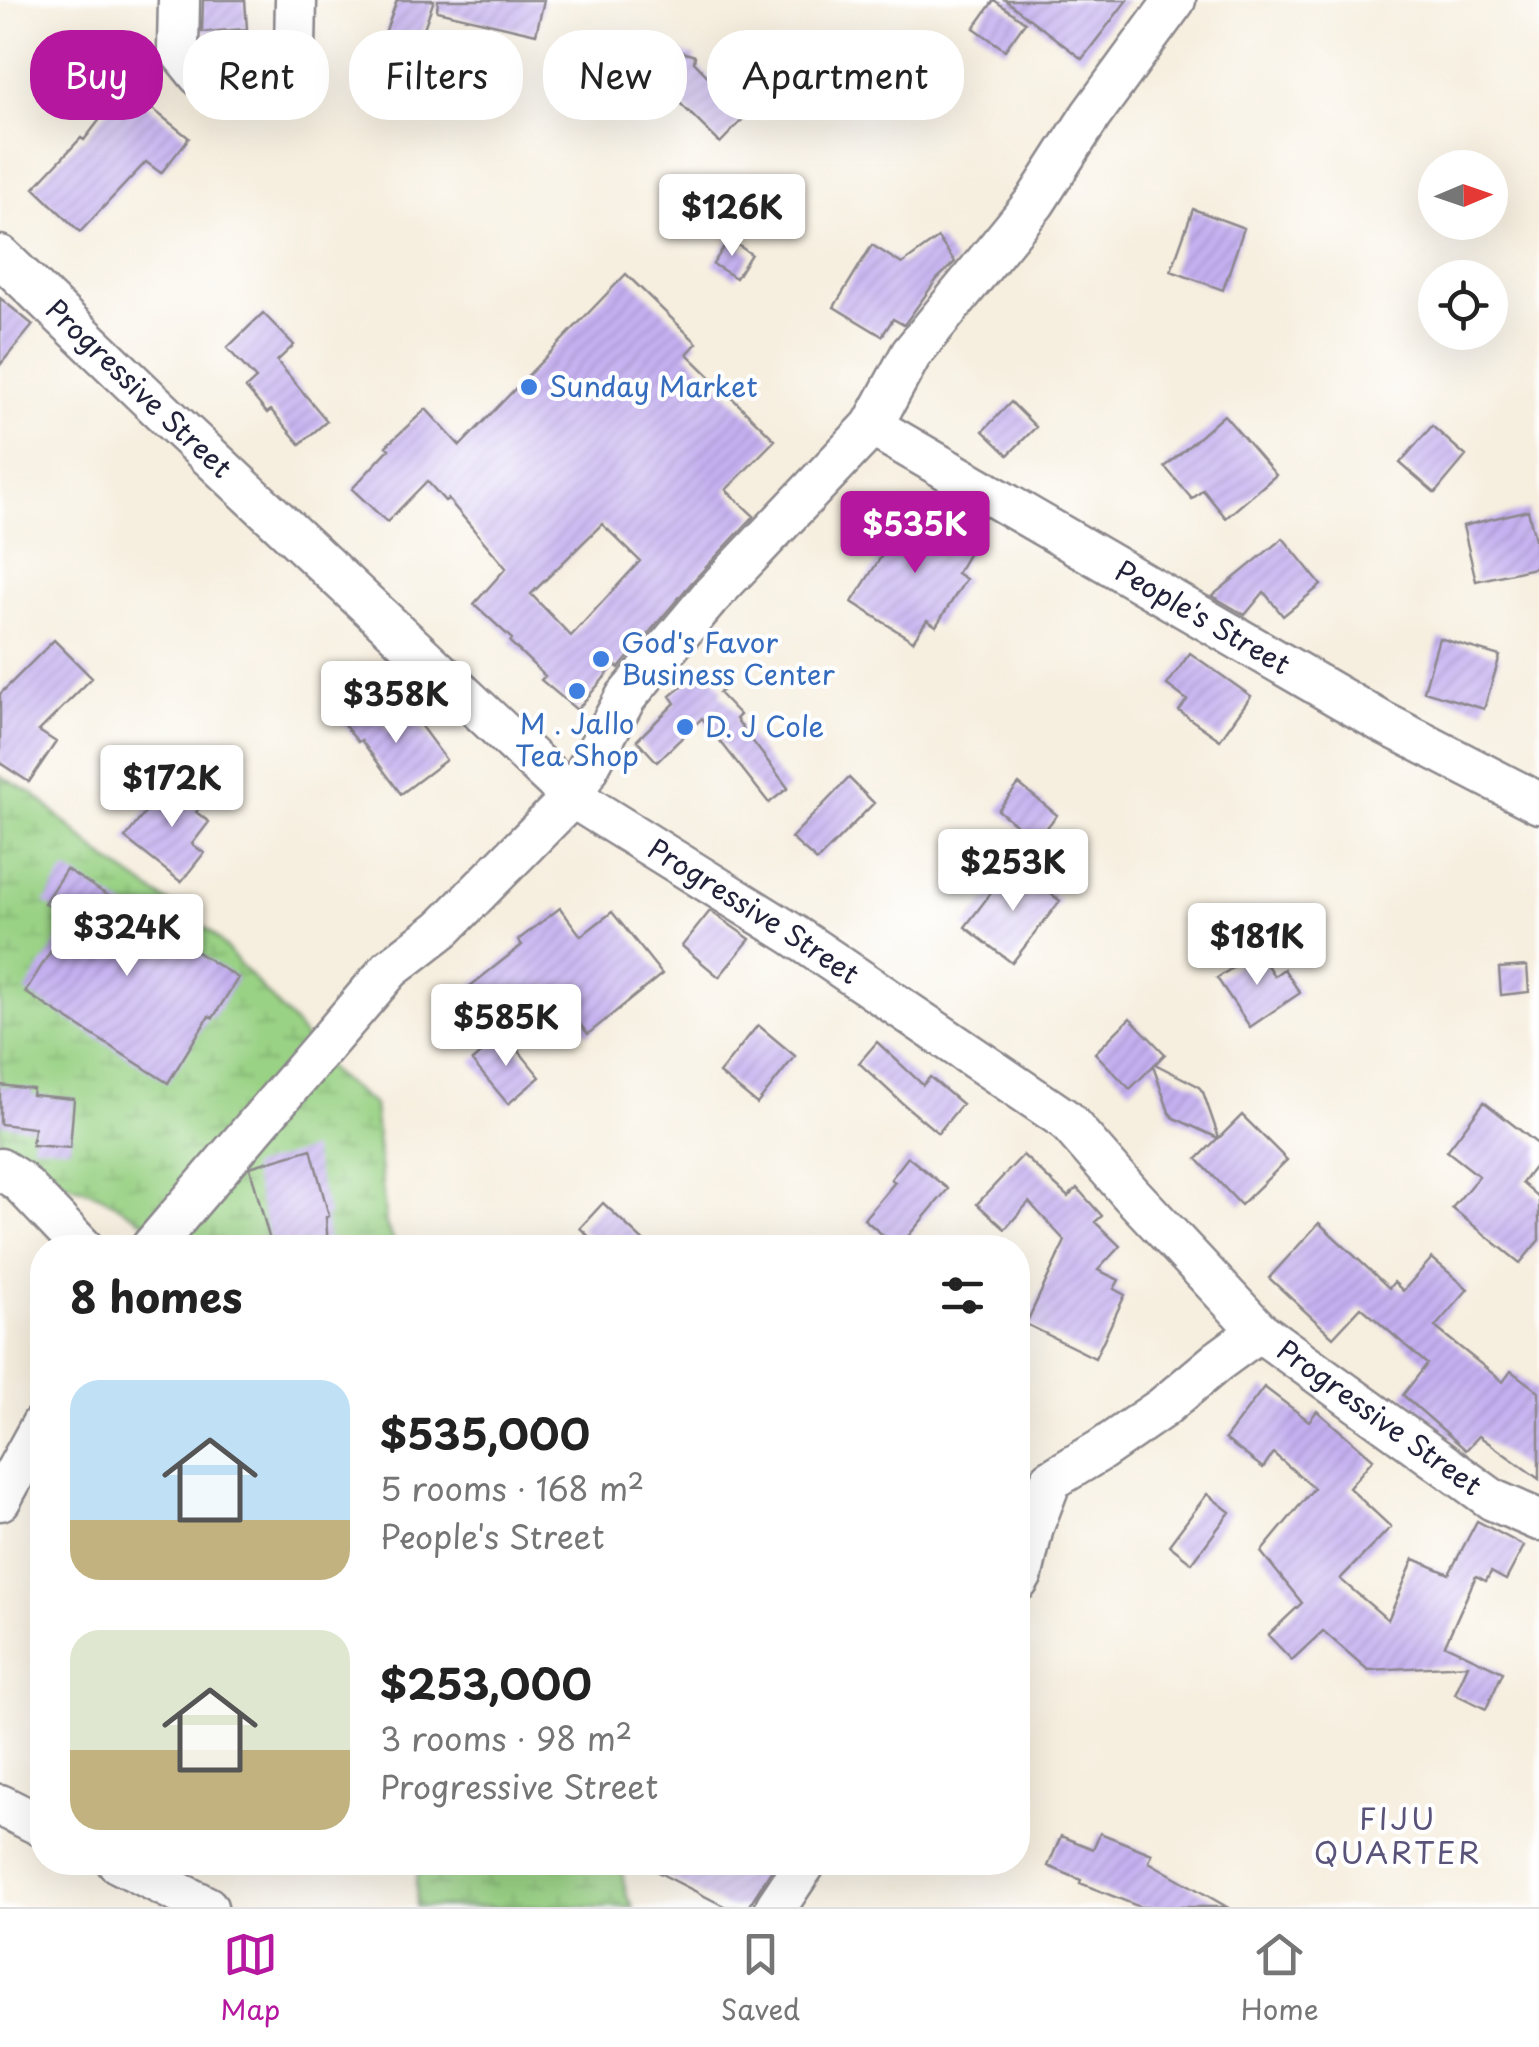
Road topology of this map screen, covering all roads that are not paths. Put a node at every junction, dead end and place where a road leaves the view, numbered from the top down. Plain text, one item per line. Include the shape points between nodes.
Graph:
1 (179, 0) edge
2 (296, 0) edge
3 (1176, 0) edge
4 (0, 256) edge
5 (872, 426) junction
6 (572, 796) junction
7 (1539, 802) edge
8 (0, 1169) edge
9 (71, 1235) edge
10 (161, 1235) edge
11 (1259, 1331) junction
12 (30, 1446) edge
13 (0, 1500) edge
14 (1539, 1520) edge
15 (1030, 1540) edge
16 (0, 1805) edge
17 (30, 1820) edge
18 (143, 1875) edge
19 (797, 1875) edge
20 (207, 1907) edge
21 (776, 1907) edge

1 - 2 street via 178,49 218,91 255,90 280,65 295,47
3 - 5 street via 1035,202 910,354
4 - 6 street, Progressive Street
5 - 6 street via 710,597 626,697
5 - 7 street, People's Street via 1382,722
6 - 10 street via 443,928 390,969
6 - 11 street, Progressive Street via 792,934 1066,1120
8 - 9 street
11 - 14 street, Progressive Street via 1493,1500
11 - 15 street via 1162,1408 1051,1480
12 - 13 street
16 - 17 street
18 - 20 street
19 - 21 street

